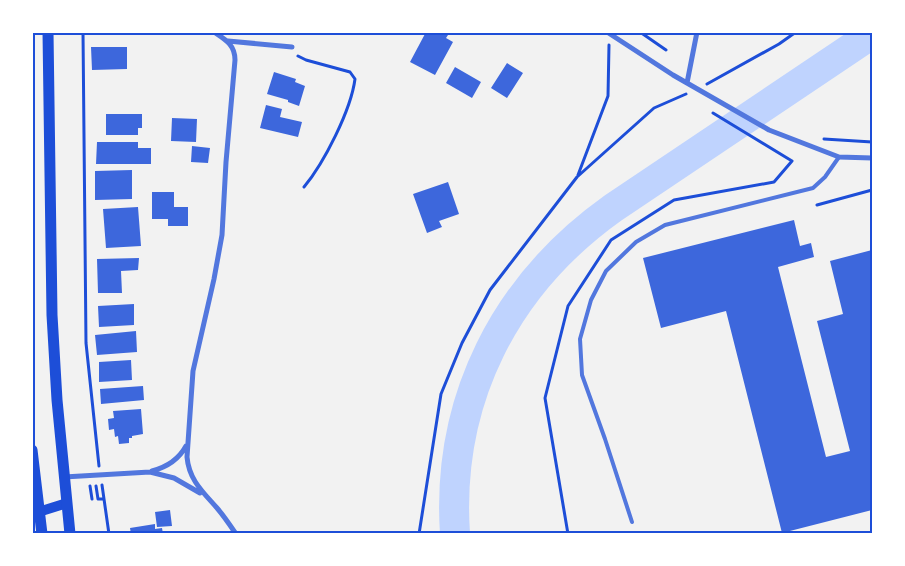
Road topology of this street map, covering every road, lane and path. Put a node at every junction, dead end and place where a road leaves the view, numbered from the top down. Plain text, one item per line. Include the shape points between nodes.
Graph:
1 (48, 32) edge
2 (83, 32) edge
3 (214, 32) edge
4 (640, 32) edge
5 (698, 32) edge
6 (796, 32) edge
7 (608, 33) edge
8 (228, 42) junction
9 (290, 46) joint
10 (666, 50) dead end
11 (719, 78) dead end
12 (687, 83) junction
13 (682, 96) dead end
14 (713, 114) dead end
15 (817, 137) dead end
16 (872, 142) edge
17 (838, 157) junction
18 (872, 158) edge
19 (577, 177) junction
20 (304, 187) dead end
21 (872, 190) edge
22 (817, 204) dead end
23 (189, 436) junction
24 (32, 450) edge
25 (33, 471) edge
26 (146, 472) junction
27 (100, 474) junction
28 (64, 477) junction
29 (104, 498) junction
30 (92, 499) dead end
31 (210, 501) junction
32 (67, 503) junction
33 (36, 512) edge
34 (632, 522) dead end
35 (42, 534) edge
36 (70, 534) edge
37 (109, 534) edge
38 (236, 534) edge
39 (419, 534) edge
40 (568, 534) edge

1 - 28 highway via 52,315
2 - 27 path via 86,343
3 - 8 street
4 - 10 path
5 - 12 street
6 - 11 path
7 - 12 street
7 - 19 path via 608,96
8 - 9 street
8 - 23 street via 236,60 223,219 214,279 192,371
9 - 20 path via 303,59 350,72 355,79 348,106 329,150
12 - 17 street via 769,130
13 - 19 path via 654,108
14 - 40 path via 792,160 774,182 674,200 611,240 568,306 545,398
15 - 16 path
17 - 18 street
17 - 34 lane via 813,188 665,225 636,242 606,271 591,300 580,339 582,375
19 - 39 path via 490,290 462,343 442,394
21 - 22 path
23 - 26 street via 186,447 175,460
23 - 31 street via 188,467 195,483
24 - 25 highway
25 - 33 highway
26 - 27 street
26 - 31 street via 180,481
27 - 28 street
27 - 29 path
28 - 32 highway
29 - 30 path via 98,499 96,485 90,486
29 - 37 path
31 - 38 street
32 - 33 main road
32 - 36 highway
33 - 35 highway

